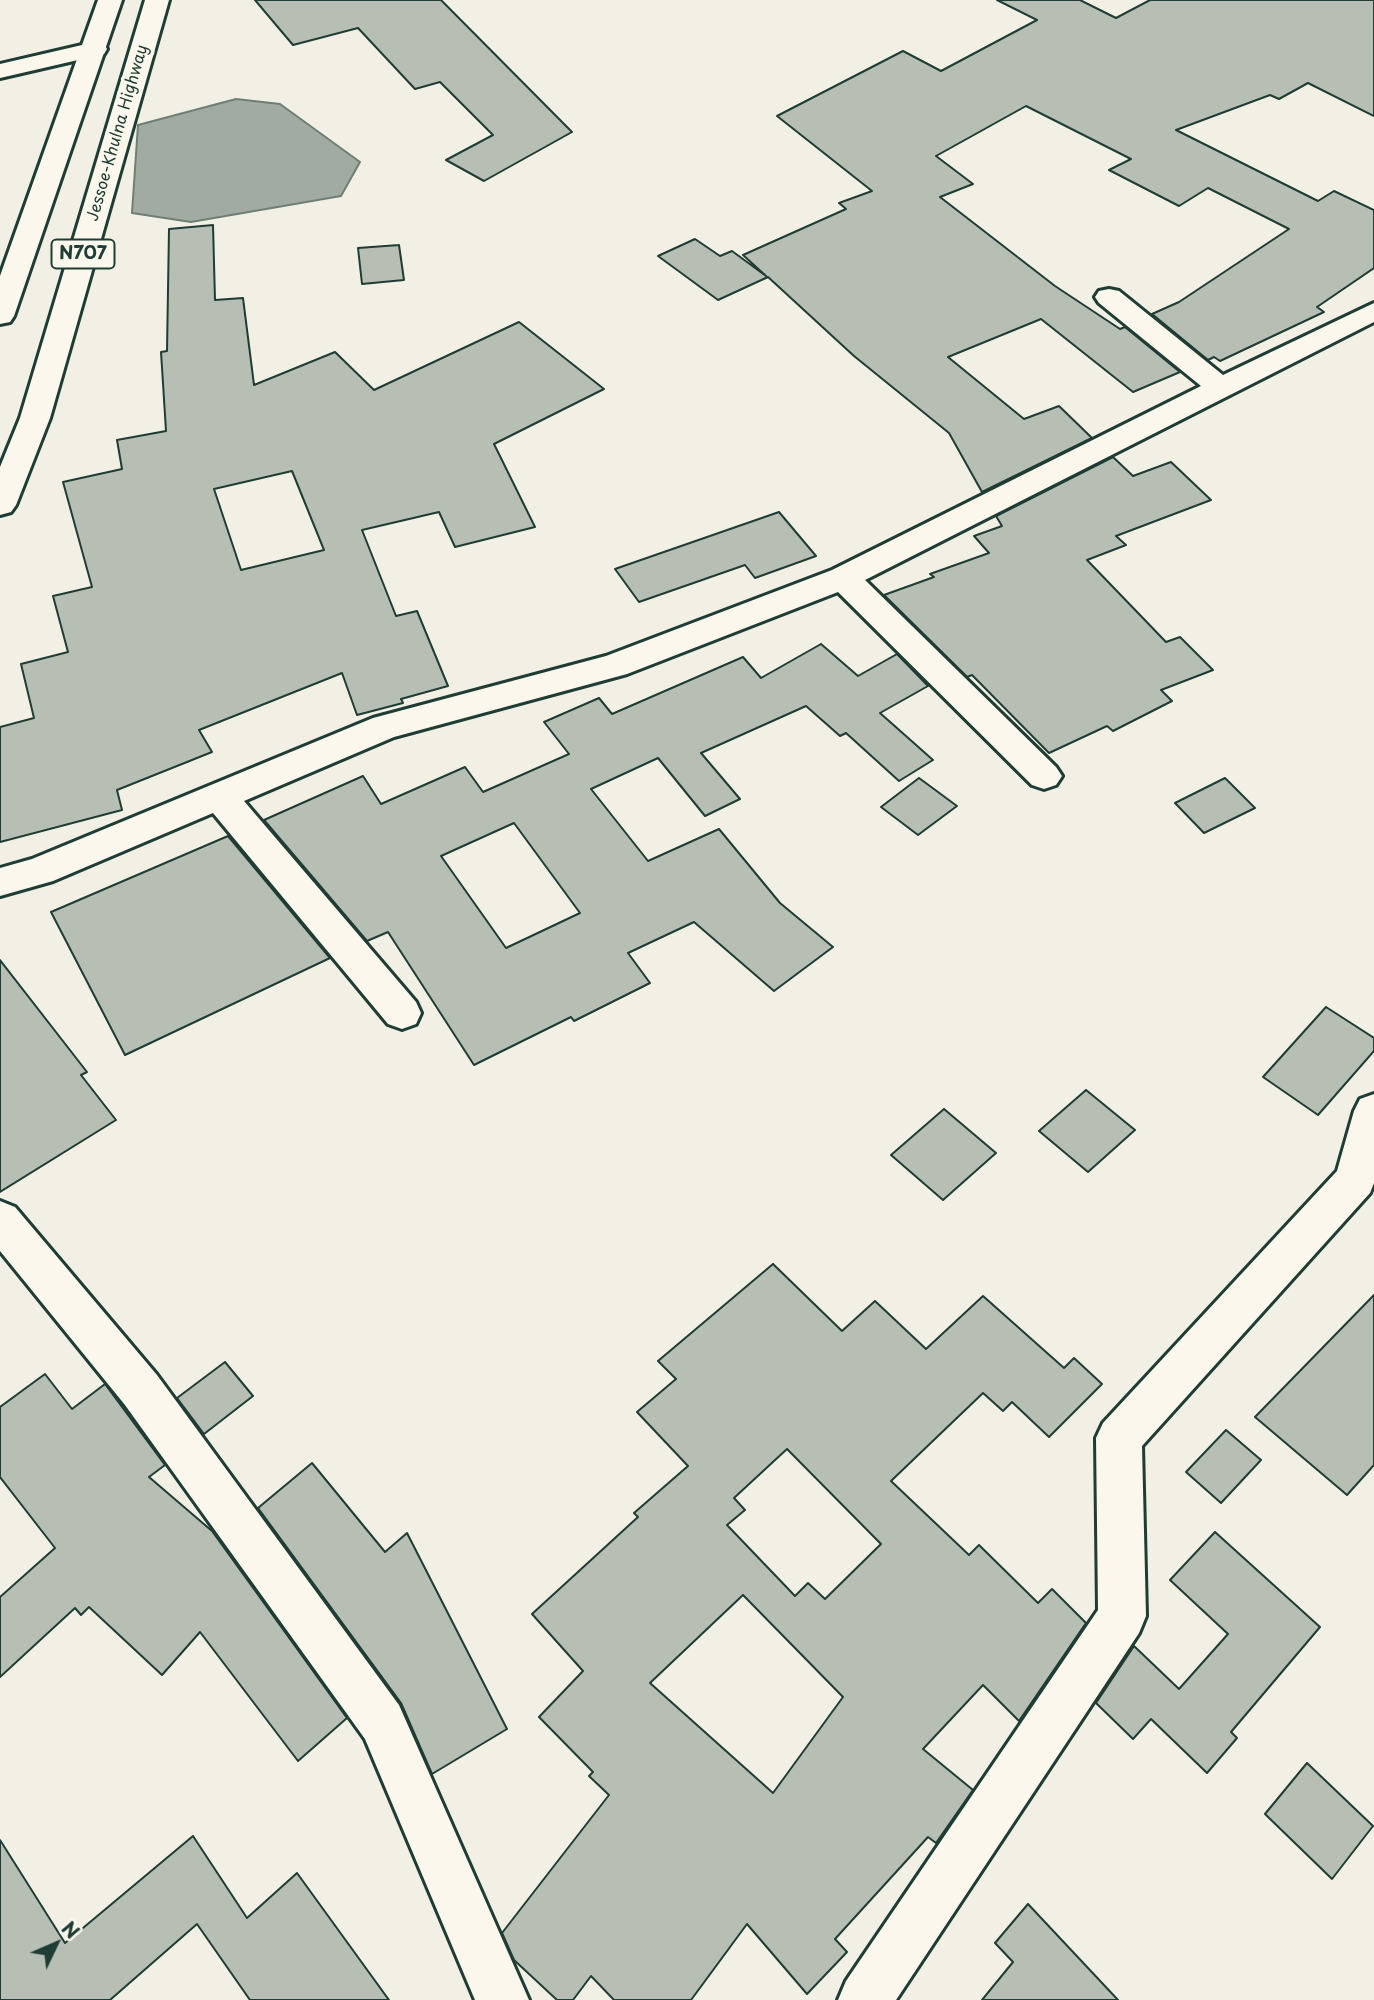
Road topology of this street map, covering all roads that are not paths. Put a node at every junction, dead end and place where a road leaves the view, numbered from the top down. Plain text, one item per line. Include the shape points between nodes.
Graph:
1 (110, 0) edge
2 (158, 0) edge
3 (95, 50) junction
4 (0, 71) edge
5 (1109, 297) dead end
6 (1374, 311) edge
7 (0, 316) edge
8 (1222, 389) junction
9 (0, 505) edge
10 (843, 578) junction
11 (1044, 776) dead end
12 (219, 796) junction
13 (0, 882) edge
14 (402, 1013) dead end
15 (1374, 1111) edge
16 (0, 1220) edge
17 (502, 2000) edge
18 (865, 2000) edge

1 - 3 main road, N707
2 - 9 main road, Jessoe-Khulna Highway / N707 via 35,418
3 - 4 main road
3 - 7 main road, N707
5 - 8 main road
6 - 8 main road
8 - 10 main road
10 - 11 main road
10 - 12 main road via 615,666 384,727
12 - 13 main road
12 - 14 main road
15 - 18 main road via 1355,1180 1119,1438 1122,1615
16 - 17 main road via 141,1390 382,1722

